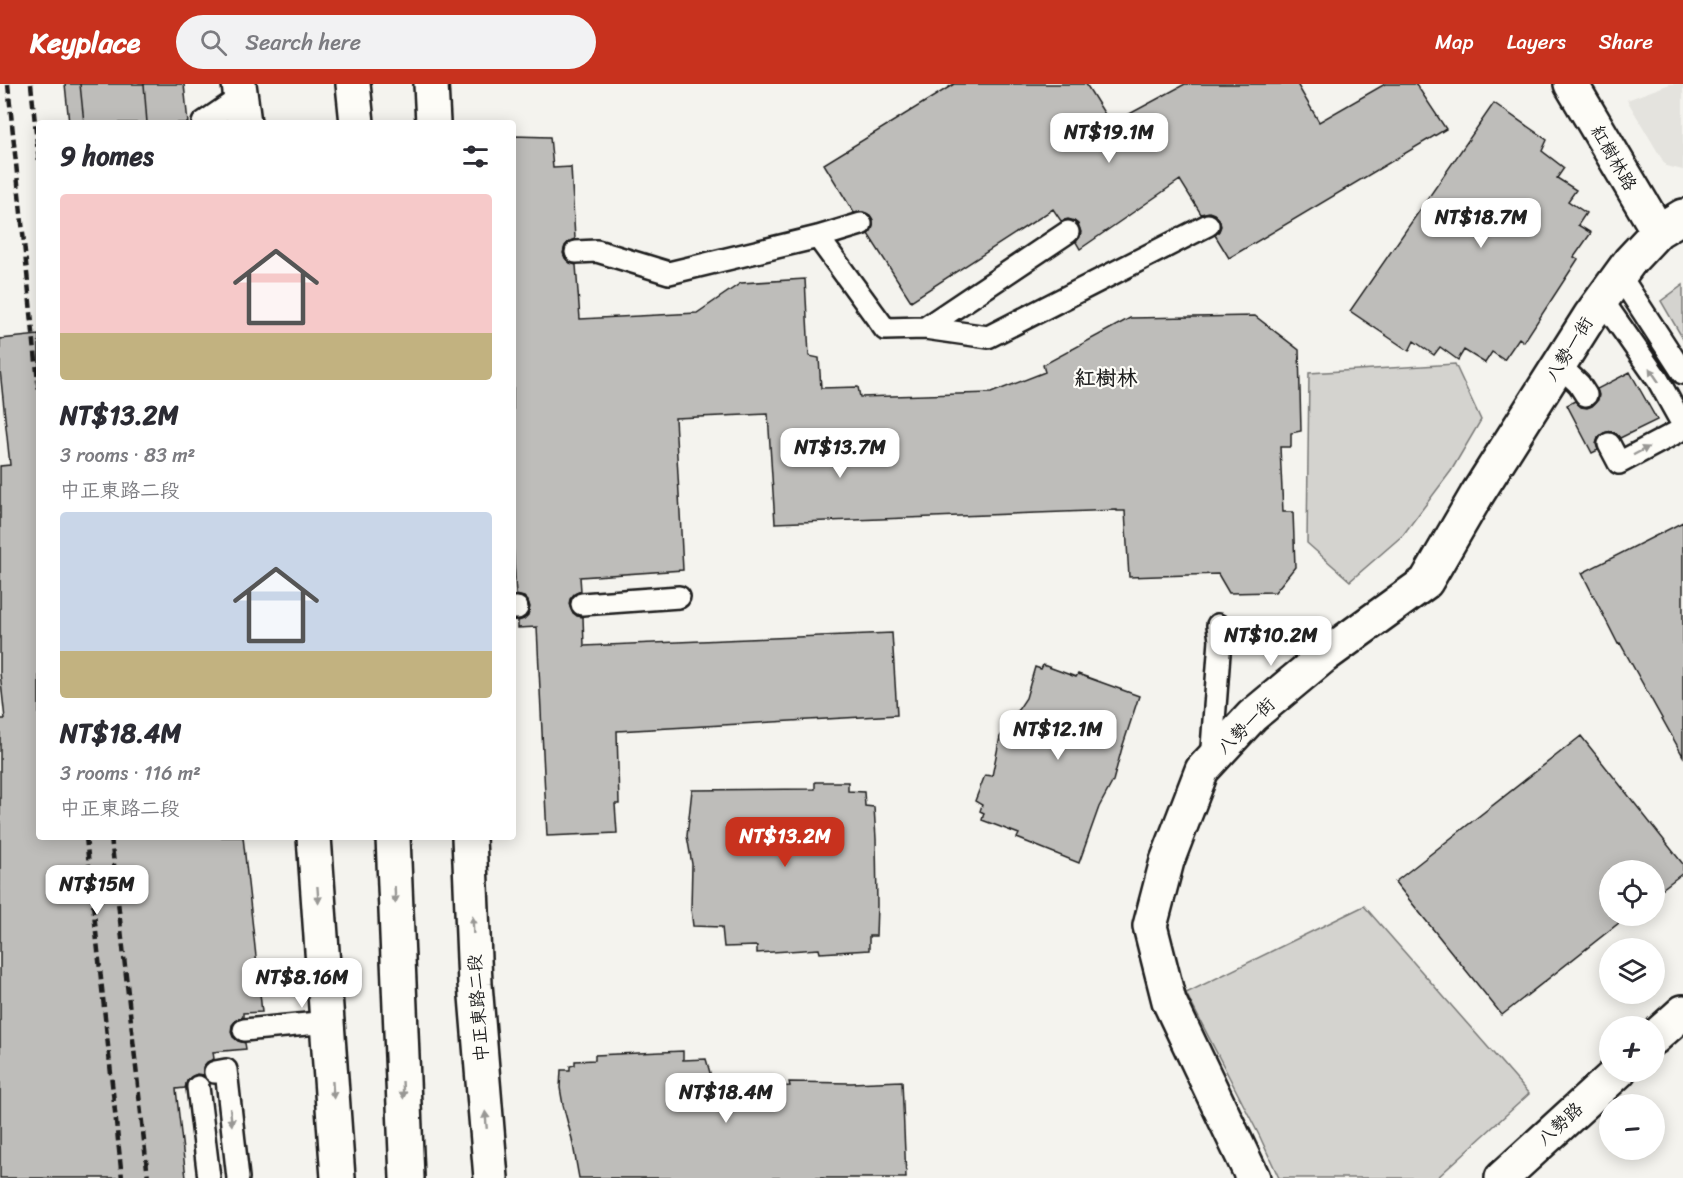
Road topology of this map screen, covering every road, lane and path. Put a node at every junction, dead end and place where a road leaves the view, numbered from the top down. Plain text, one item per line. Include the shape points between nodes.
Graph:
1 (353, 84) edge
2 (431, 84) edge
3 (1571, 84) edge
4 (242, 101) edge
5 (208, 120) edge
6 (357, 120) edge
7 (433, 120) edge
8 (1671, 223) edge
9 (861, 224) dead end
10 (1208, 225) dead end
11 (1068, 232) dead end
12 (818, 237) junction
13 (576, 252) dead end
14 (1611, 288) junction
15 (925, 328) junction
16 (1559, 365) junction
17 (1683, 373) edge
18 (1586, 395) dead end
19 (1683, 427) edge
20 (1609, 444) dead end
21 (680, 597) dead end
22 (582, 604) dead end
23 (1218, 626) dead end
24 (1211, 761) junction
25 (314, 840) edge
26 (393, 840) edge
27 (469, 840) edge
28 (1683, 1012) edge
29 (328, 1022) junction
30 (1665, 1028) edge
31 (244, 1030) dead end
32 (215, 1072) dead end
33 (1606, 1082) edge
34 (199, 1093) dead end
35 (209, 1178) edge
36 (238, 1178) edge
37 (338, 1178) edge
38 (407, 1178) edge
39 (491, 1178) edge
40 (1253, 1178) edge
41 (1502, 1178) edge

1 - 6 street
2 - 7 street
3 - 8 street, 紅樹林路
4 - 5 lane
8 - 14 street, 八勢一街 via 1630,261
9 - 12 lane
10 - 15 lane via 988,337
11 - 15 lane
12 - 13 lane via 669,273 597,251
12 - 15 lane via 885,329
14 - 16 street, 八勢一街
14 - 17 lane
19 -> 14 lane
16 - 18 lane
16 - 24 street, 八勢一街 via 1426,582 1324,656 1261,708
20 -> 19 lane via 1618,463
21 - 22 lane
23 - 24 lane
24 - 40 street, 八勢一街 via 1202,770 1167,861 1150,926 1169,1000
25 -> 29 street
26 -> 38 street
39 -> 27 street, 中正東路二段 via 475,984
28 - 30 street
29 - 31 lane
29 -> 37 street
32 -> 36 lane via 226,1070
33 - 41 street, 八勢路
34 - 35 lane

